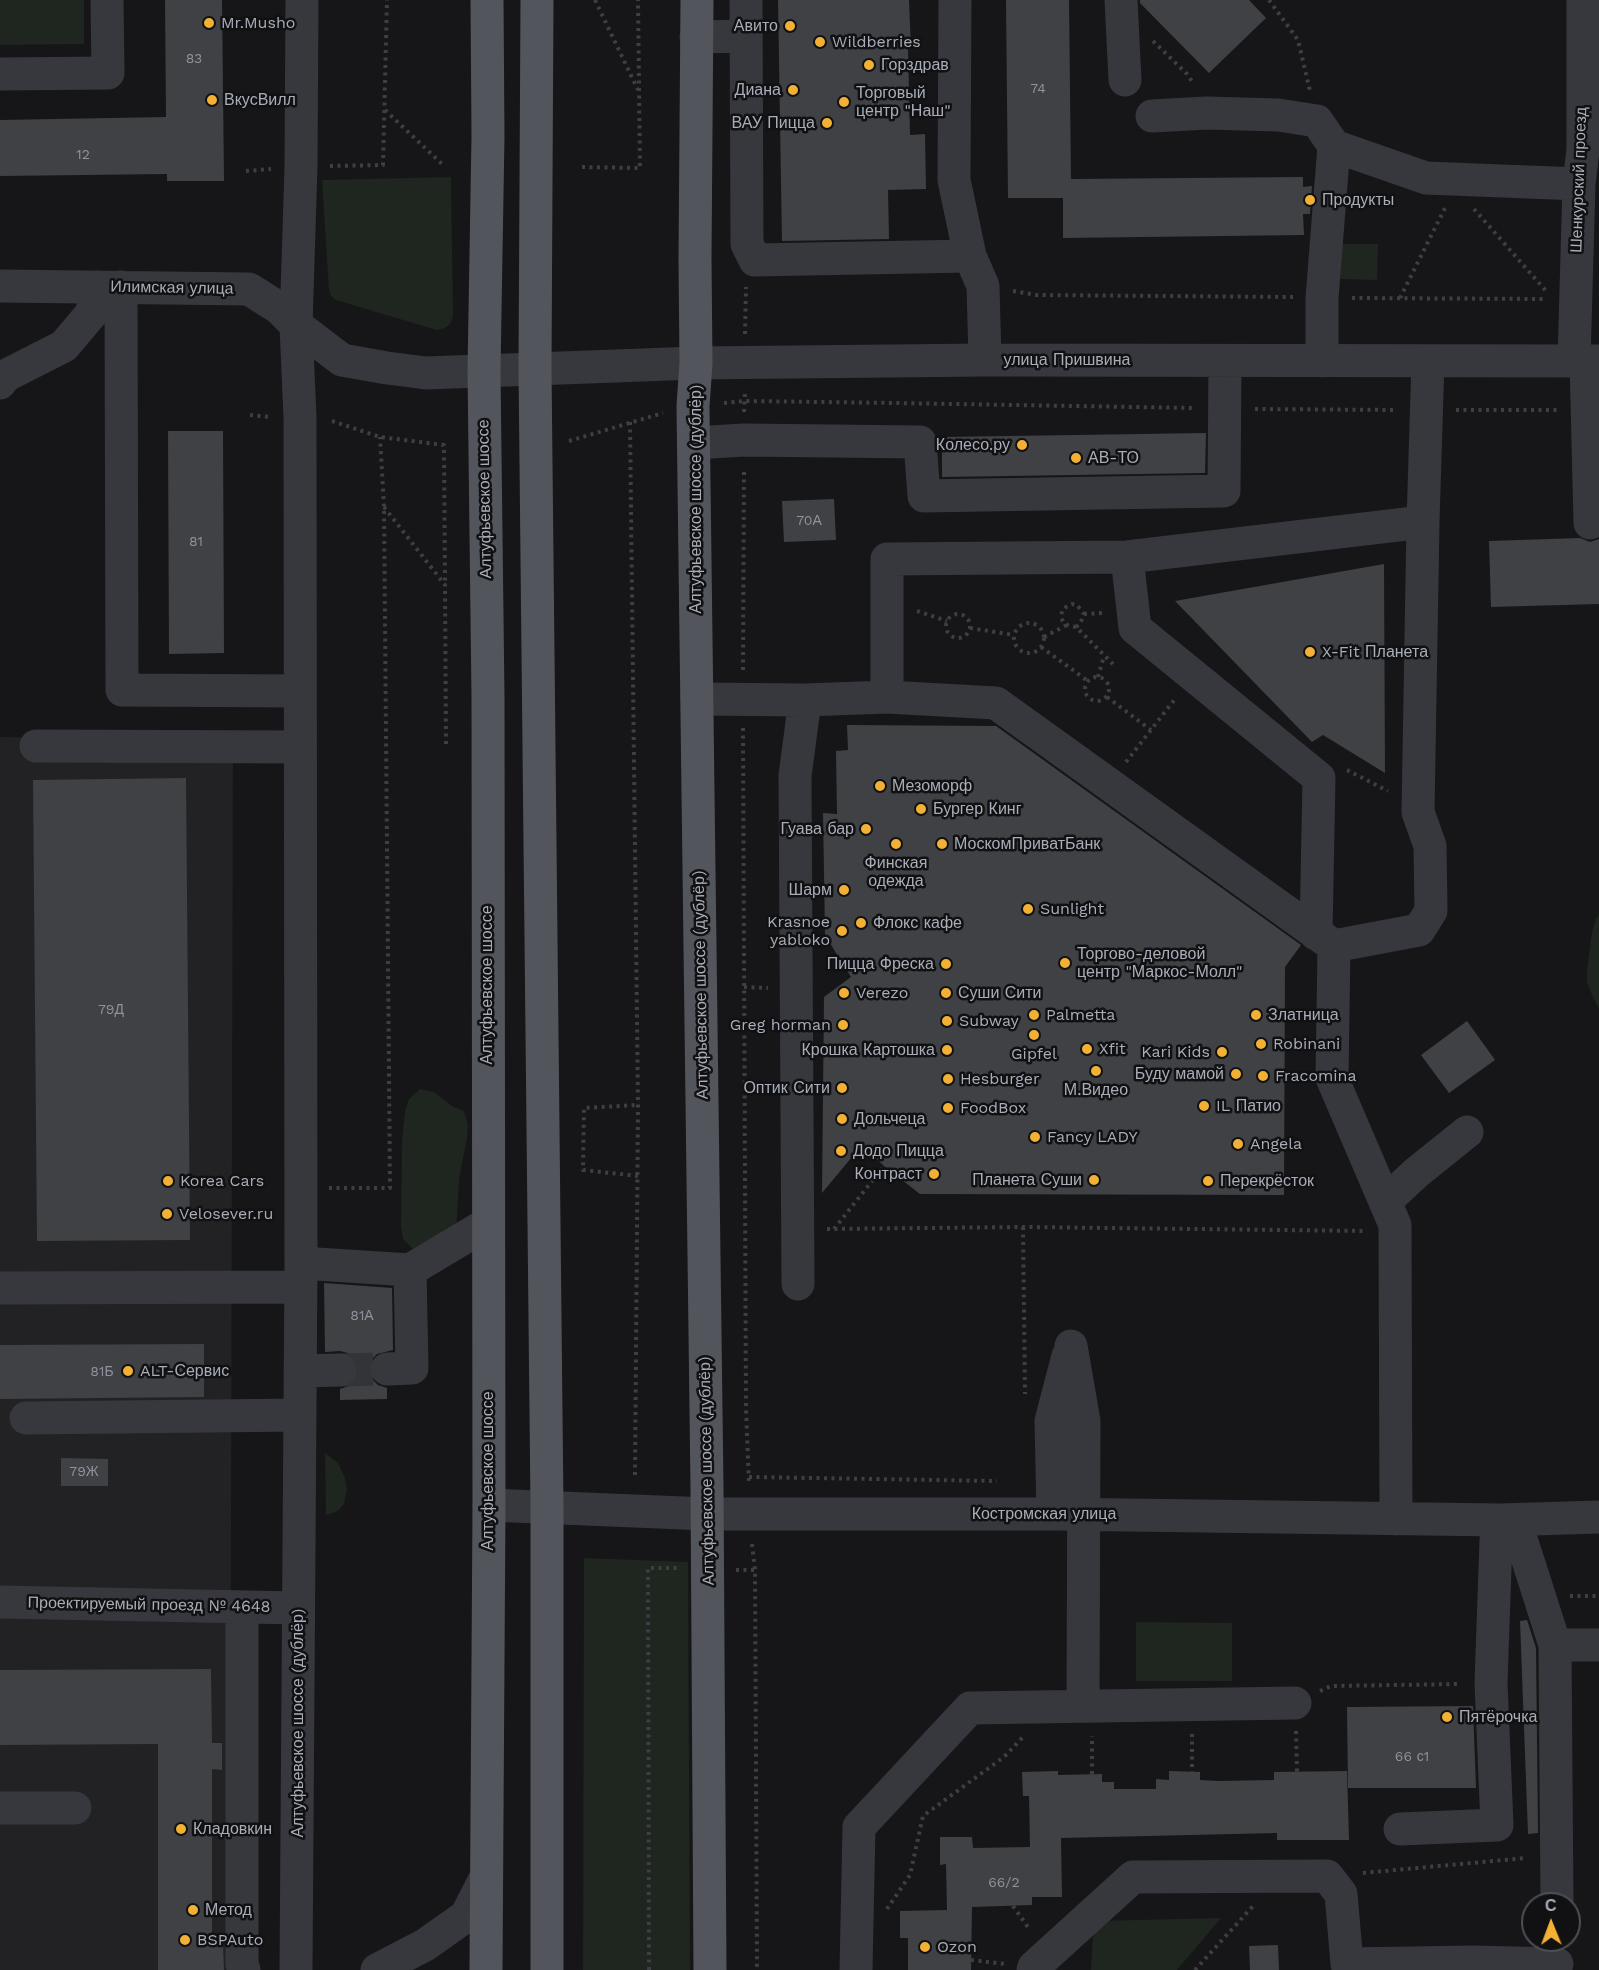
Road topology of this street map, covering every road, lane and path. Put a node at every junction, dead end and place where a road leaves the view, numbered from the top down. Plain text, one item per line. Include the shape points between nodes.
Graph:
1 (107, 0) edge
2 (302, 0) edge
3 (387, 0) edge
4 (487, 0) edge
5 (537, 0) edge
6 (595, 0) edge
7 (638, 0) edge
8 (697, 0) edge
9 (746, 0) edge
10 (955, 0) edge
11 (1121, 0) edge
12 (1269, 0) edge
13 (1583, 0) edge
14 (746, 36) junction
15 (696, 37) junction
16 (1591, 60) edge
17 (0, 75) edge
18 (1125, 80) dead end
19 (639, 91) junction
20 (384, 109) junction
21 (1152, 116) dead end
22 (1325, 133) junction
23 (442, 164) dead end
24 (330, 166) dead end
25 (582, 167) dead end
26 (277, 168) dead end
27 (246, 171) dead end
28 (1451, 183) junction
29 (1579, 184) junction
30 (298, 254) junction
31 (970, 256) junction
32 (0, 286) edge
33 (110, 287) junction
34 (249, 289) junction
35 (1400, 298) dead end
36 (1552, 299) dead end
37 (296, 325) junction
38 (985, 360) junction
39 (1226, 361) junction
40 (1322, 361) junction
41 (1428, 361) junction
42 (1586, 361) edge
43 (696, 363) junction
44 (535, 368) junction
45 (484, 371) junction
46 (0, 383) edge
47 (745, 391) dead end
48 (744, 401) junction
49 (693, 406) junction
50 (1225, 409) junction
51 (1587, 410) junction
52 (1426, 411) junction
53 (249, 415) dead end
54 (277, 417) dead end
55 (332, 421) dead end
56 (630, 422) junction
57 (380, 438) junction
58 (744, 440) junction
59 (569, 441) dead end
60 (694, 443) junction
61 (384, 506) junction
62 (1423, 522) junction
63 (1590, 523) dead end
64 (1127, 557) junction
65 (445, 585) junction
66 (1067, 625) junction
67 (1076, 627) junction
68 (970, 628) junction
69 (1014, 635) junction
70 (1044, 637) junction
71 (1041, 646) junction
72 (1104, 656) junction
73 (1113, 664) dead end
74 (1098, 677) junction
75 (1088, 681) junction
76 (300, 691) junction
77 (1180, 693) dead end
78 (887, 697) junction
79 (1107, 697) junction
80 (697, 699) junction
81 (743, 700) junction
82 (805, 700) junction
83 (1151, 730) junction
84 (446, 744) dead end
85 (36, 746) dead end
86 (300, 747) junction
87 (1338, 766) dead end
88 (1108, 784) junction
89 (1398, 796) dead end
90 (1325, 940) junction
91 (638, 1105) junction
92 (1467, 1132) dead end
93 (884, 1166) dead end
94 (638, 1176) junction
95 (300, 1188) junction
96 (1385, 1202) junction
97 (487, 1224) junction
98 (1023, 1227) junction
99 (825, 1229) dead end
100 (834, 1229) junction
101 (1370, 1231) dead end
102 (411, 1270) junction
103 (300, 1275) junction
104 (798, 1284) dead end
105 (0, 1288) edge
106 (387, 1369) tunnel mouth
107 (340, 1370) tunnel mouth
108 (300, 1371) junction
109 (1025, 1397) dead end
110 (300, 1415) junction
111 (26, 1418) dead end
112 (635, 1476) dead end
113 (489, 1505) junction
114 (547, 1508) junction
115 (707, 1514) junction
116 (749, 1514) junction
117 (1068, 1514) junction
118 (1599, 1517) edge
119 (1396, 1519) junction
120 (1508, 1520) junction
121 (648, 1568) dead end
122 (0, 1602) edge
123 (242, 1607) junction
124 (298, 1608) junction
125 (1555, 1645) junction
126 (1599, 1645) edge
127 (1491, 1683) junction
128 (1302, 1699) junction
129 (1191, 1704) junction
130 (1088, 1706) junction
131 (1050, 1707) junction
132 (1192, 1772) dead end
133 (1297, 1772) dead end
134 (1092, 1774) dead end
135 (0, 1808) edge
136 (75, 1808) dead end
137 (1400, 1829) dead end
138 (1557, 1855) junction
139 (1327, 1876) junction
140 (1279, 1877) junction
141 (486, 1878) junction
142 (1557, 1892) edge
143 (883, 1914) dead end
144 (1557, 1958) edge
145 (244, 1970) edge
146 (296, 1970) edge
147 (377, 1970) edge
148 (486, 1970) edge
149 (547, 1970) edge
150 (649, 1970) edge
151 (710, 1970) edge
152 (757, 1970) edge
153 (856, 1970) edge
154 (1033, 1970) edge
155 (1196, 1970) edge

1 - 17 street via 108,73
2 - 30 street, Алтуфьевское шоссе (дублёр)
3 - 20 path
4 - 45 main road, Алтуфьевское шоссе
5 - 44 main road
6 - 19 path
7 - 19 path
8 - 15 main road, Алтуфьевское шоссе (дублёр)
9 - 14 street
10 - 31 street via 954,180
11 - 18 street
12 - 22 path via 1298,40
13 - 16 street, Шенкурский проезд
14 - 15 street
14 - 31 street via 747,244 755,260
15 - 43 main road, Алтуфьевское шоссе (дублёр)
16 - 29 street, Шенкурский проезд
19 - 25 path via 640,168
20 - 23 path
20 - 24 path via 383,165
21 - 22 street via 1278,115
22 - 28 street via 1426,178
22 - 40 street
26 - 27 path
28 - 29 street
28 - 35 path
28 - 36 path
29 - 42 street, Шенкурский проезд
30 - 34 street via 278,279
30 - 37 street, Алтуфьевское шоссе (дублёр)
31 - 38 street via 983,286
32 - 33 street, Илимская улица
33 - 34 street, Илимская улица
33 - 46 street via 63,346 5,376
33 - 76 street via 122,690
34 - 37 street, Илимская улица via 279,308
37 - 45 street, Илимская улица via 342,360 426,373
37 - 76 street, Алтуфьевское шоссе (дублёр)
38 - 39 street, улица Пришвина
38 - 43 street, улица Пришвина
39 - 40 street, улица Пришвина
39 - 50 street
40 - 41 street, улица Пришвина
41 - 42 street, улица Пришвина
41 - 52 street
42 - 51 street, Шенкурский проезд
43 - 44 street, улица Пришвина
43 - 49 main road, Алтуфьевское шоссе (дублёр)
44 - 45 street, Илимская улица
44 - 114 main road
45 - 97 main road, Алтуфьевское шоссе
47 - 48 path
48 - 49 path
48 - 50 path
48 - 58 path
49 - 56 path
49 - 60 main road, Алтуфьевское шоссе (дублёр)
50 - 52 path
50 - 58 street via 1224,491 924,496 920,442
51 - 52 path
51 - 63 street, Шенкурский проезд
52 - 62 street
53 - 54 path
55 - 57 path
56 - 59 path
56 - 91 path
57 - 61 path
57 - 65 path via 444,445
58 - 60 street
58 - 81 path
60 - 80 main road, Алтуфьевское шоссе (дублёр)
61 - 65 path
61 - 95 path via 390,1188
62 - 64 street
62 - 90 street via 1418,812 1430,846 1431,911 1419,930
64 - 78 street via 887,559
64 - 90 street via 1135,628 1319,778
65 - 84 path
66 - 67 path
66 - 67 path via 1061,618 1062,611 1077,605 1084,614
66 - 70 path
67 - 72 path
68 - 68 path via 960,614 949,618 946,624 956,638
68 - 69 path
69 - 70 path via 1028,622 1040,628
69 - 71 path via 1014,642 1023,652 1030,653
70 - 71 path
71 - 75 path
72 - 73 path
72 - 74 path
74 - 75 path
74 - 79 path via 1108,683
75 - 79 path via 1085,690 1091,700
76 - 86 street, Алтуфьевское шоссе (дублёр)
77 - 83 path
78 - 82 street
78 - 88 street via 996,703
79 - 83 path
80 - 81 street
80 - 115 main road, Алтуфьевское шоссе (дублёр)
81 - 82 street
81 - 116 path
82 - 104 street via 795,776
83 - 88 path
85 - 86 street
86 - 95 street, Алтуфьевское шоссе (дублёр)
87 - 89 path
88 - 90 street
90 - 96 street via 1332,1078
91 - 94 path
91 - 94 path via 584,1108 583,1170
92 - 96 street
93 - 100 path
94 - 112 path
95 - 103 street, Алтуфьевское шоссе (дублёр)
96 - 119 street via 1395,1225
97 - 102 street
97 - 113 main road, Алтуфьевское шоссе
98 - 100 path
98 - 101 path
98 - 109 path
99 - 100 path
102 - 103 street
102 - 106 street via 412,1368
103 - 105 street
103 - 108 street, Алтуфьевское шоссе (дублёр)
107 - 108 street
108 - 110 street, Алтуфьевское шоссе (дублёр)
110 - 111 street
110 - 124 street, Алтуфьевское шоссе (дублёр)
113 - 114 street, Костромская улица
113 - 141 main road, Алтуфьевское шоссе
114 - 115 street, Костромская улица
114 - 149 main road
115 - 116 street, Костромская улица
115 - 151 main road, Алтуфьевское шоссе (дублёр)
116 - 117 street, Костромская улица
116 - 152 path via 754,1570
117 - 119 street, Костромская улица
117 - 130 street
118 - 120 street, Костромская улица
119 - 120 street, Костромская улица
120 - 125 street
120 - 127 street via 1496,1540
121 - 150 path
122 - 123 street, Проектируемый проезд № 4648
123 - 124 street, Проектируемый проезд № 4648
123 - 145 street
124 - 146 street, Алтуфьевское шоссе (дублёр)
125 - 126 street
125 - 138 street
127 - 128 path via 1331,1686
127 - 137 street via 1497,1825
128 - 129 street
128 - 133 path
129 - 130 street
129 - 132 path
130 - 131 street
130 - 134 path
131 - 143 path via 1004,1757 923,1815 910,1875
131 - 153 street via 970,1708 859,1827
135 - 136 street
138 - 139 path
138 - 142 street
139 - 140 street
139 - 144 street via 1341,1894 1347,1964
140 - 154 street via 1133,1877
140 - 155 path
141 - 147 street via 466,1916 425,1945
141 - 148 main road, Алтуфьевское шоссе

